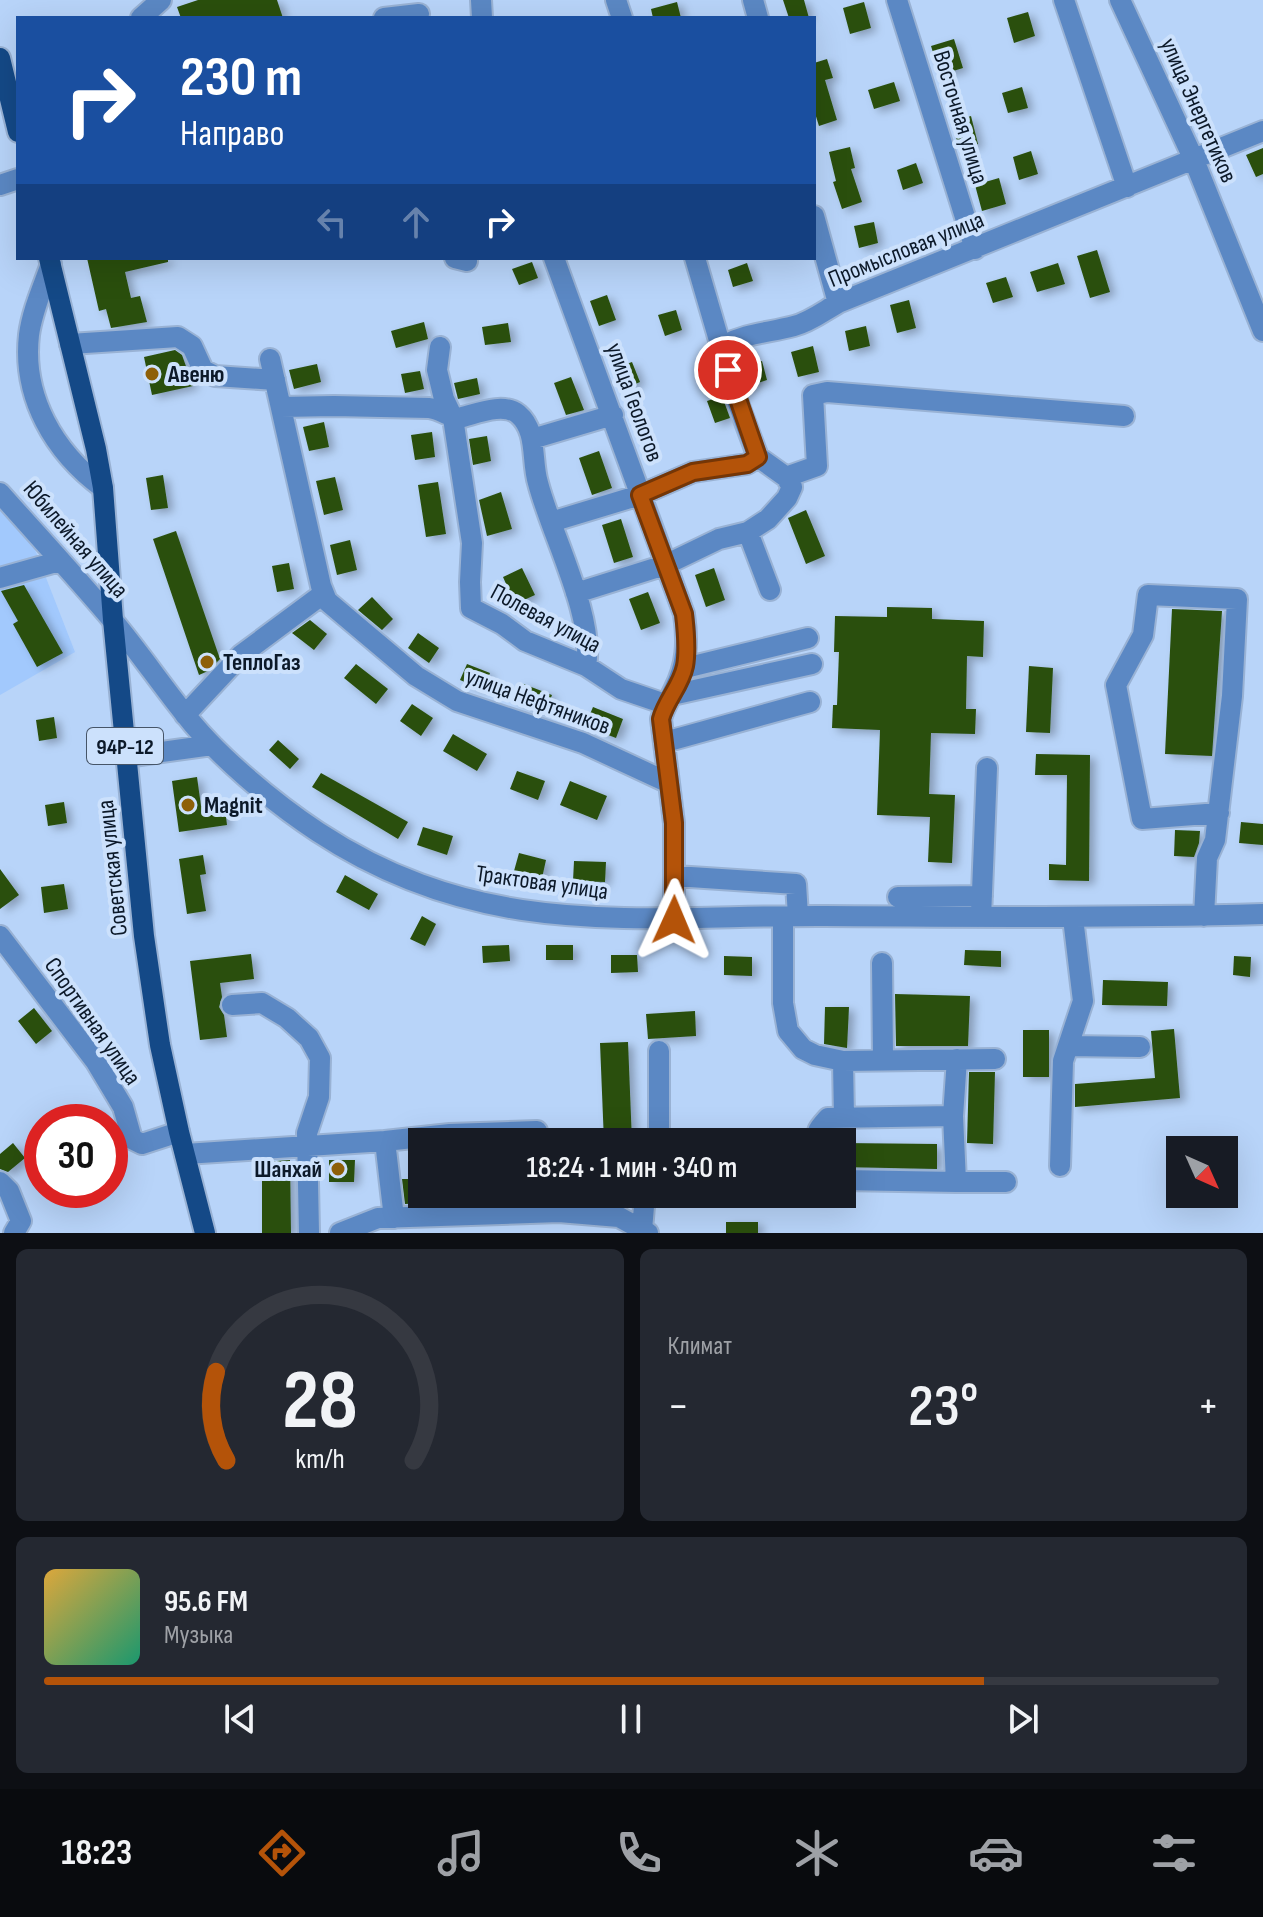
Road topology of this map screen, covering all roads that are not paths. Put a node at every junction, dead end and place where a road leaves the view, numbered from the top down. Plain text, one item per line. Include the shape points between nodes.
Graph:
1 (161, 0) edge
2 (897, 0) edge
3 (1064, 0) edge
4 (1120, 0) edge
5 (418, 11) edge
6 (143, 16) edge
7 (394, 16) edge
8 (7, 63) edge
9 (16, 119) edge
10 (1263, 131) edge
11 (1194, 160) junction
12 (1127, 187) junction
13 (816, 223) edge
14 (975, 249) junction
15 (555, 260) edge
16 (696, 260) edge
17 (50, 261) edge
18 (838, 303) junction
19 (1263, 331) edge
20 (70, 344) junction
21 (722, 346) junction
22 (440, 347) dead end
23 (270, 359) dead end
24 (275, 380) junction
25 (281, 407) junction
26 (613, 415) junction
27 (1124, 416) dead end
28 (453, 418) junction
29 (532, 439) junction
30 (758, 457) junction
31 (786, 477) junction
32 (103, 488) junction
33 (0, 493) edge
34 (640, 495) junction
35 (551, 522) junction
36 (748, 532) junction
37 (60, 561) junction
38 (665, 565) junction
39 (0, 578) edge
40 (770, 590) dead end
41 (576, 593) junction
42 (323, 594) junction
43 (113, 620) junction
44 (808, 638) dead end
45 (812, 664) dead end
46 (586, 666) junction
47 (685, 668) junction
48 (668, 699) junction
49 (810, 702) dead end
50 (185, 715) junction
51 (665, 742) junction
52 (212, 745) junction
53 (126, 757) junction
54 (987, 768) dead end
55 (669, 783) junction
56 (1219, 813) junction
57 (675, 876) junction
58 (982, 896) junction
59 (898, 897) dead end
60 (1263, 914) edge
61 (1204, 916) junction
62 (790, 917) junction
63 (981, 917) junction
64 (1073, 918) junction
65 (674, 920) junction
66 (0, 936) edge
67 (882, 963) dead end
68 (232, 1005) dead end
69 (1068, 1046) junction
70 (1140, 1047) dead end
71 (659, 1051) dead end
72 (883, 1058) junction
73 (957, 1059) junction
74 (995, 1059) dead end
75 (843, 1061) junction
76 (953, 1116) junction
77 (844, 1118) junction
78 (659, 1128) edge
79 (821, 1128) edge
80 (179, 1132) junction
81 (408, 1139) edge
82 (385, 1141) junction
83 (306, 1144) junction
84 (185, 1154) junction
85 (1060, 1166) dead end
86 (856, 1180) edge
87 (0, 1182) edge
88 (956, 1182) junction
89 (1006, 1182) dead end
90 (645, 1208) edge
91 (394, 1218) junction
92 (645, 1232) edge
93 (14, 1233) edge
94 (205, 1233) edge
95 (309, 1233) edge
96 (340, 1233) edge

1 - 6 street
2 - 14 street, Восточная улица
3 - 12 street
4 - 11 street, улица Энергетиков
5 - 7 street
8 - 9 main road
10 - 11 street, Промысловая улица
11 - 12 street, Промысловая улица
11 - 19 street, улица Энергетиков
12 - 14 street, Промысловая улица
13 - 18 street
14 - 18 street, Промысловая улица
15 - 26 street, улица Геологов
16 - 21 street
17 - 20 main road, Советская улица / 94Р-12
17 - 32 street via 29,336 34,395 69,459
18 - 21 street, Промысловая улица via 795,326 742,335
20 - 24 street via 178,337 192,346 203,370 215,376
20 - 32 main road, Советская улица / 94Р-12
21 - 30 street
22 - 28 street, Полевая улица via 437,370
23 - 24 street
24 - 25 street
25 - 28 street via 429,408
25 - 42 street
26 - 29 street
26 - 34 street, улица Геологов
27 - 31 street via 827,392 813,395 817,466
28 - 29 street via 510,409 525,421
28 - 46 street, Полевая улица via 472,543 471,608 525,641
29 - 35 street via 537,481
30 - 31 street
30 - 34 street via 747,464 693,472
31 - 36 street via 792,487 787,498
32 - 43 main road, Советская улица / 94Р-12
33 - 37 street, Юбилейная улица
34 - 35 street
34 - 38 street, улица Геологов
35 - 41 street
36 - 38 street via 719,539
36 - 40 street
37 - 39 street
37 - 43 street, Юбилейная улица
38 - 41 street
38 - 47 street, улица Геологов via 684,614
41 - 46 street via 589,648
42 - 50 street via 241,655
42 - 55 street, улица Нефтяников via 335,610 416,676 457,701 583,743
43 - 50 street, Трактовая улица
43 - 53 main road, Советская улица / 94Р-12
44 - 47 street
45 - 48 street
46 - 48 street, Полевая улица via 621,689
47 - 48 street, улица Геологов
48 - 51 street, улица Геологов via 661,719
49 - 51 street
50 - 52 street, Трактовая улица
51 - 55 street, улица Геологов
52 - 53 street
52 - 65 street, Трактовая улица via 316,831 414,884 524,911
53 - 80 main road, Советская улица / 94Р-12 via 144,936
54 - 58 street
55 - 57 street, улица Геологов
56 - 56 street via 1237,599 1148,595 1143,635 1116,685 1142,819
56 - 61 street via 1207,858
57 - 62 street via 796,884
57 - 65 street, улица Геологов
58 - 59 street
58 - 63 street
60 - 61 street, Трактовая улица
61 - 64 street, Трактовая улица
62 - 63 street, Трактовая улица
62 - 65 street, Трактовая улица
62 - 75 street via 783,1003 788,1031 803,1049
63 - 64 street, Трактовая улица
64 - 69 street via 1083,1001
66 - 80 street, Спортивная улица via 96,1062 123,1107 132,1139 142,1144
67 - 72 street
68 - 83 street via 262,1003 287,1018 315,1048 320,1058 319,1097
69 - 70 street
69 - 85 street
71 - 78 street
72 - 73 street
72 - 75 street
73 - 74 street
73 - 76 street
75 - 77 street
76 - 77 street
76 - 88 street
77 - 79 street via 828,1118
80 - 84 main road, Советская улица / 94Р-12
81 - 82 street
82 - 83 street
82 - 91 street
83 - 84 street
83 - 95 street
84 - 94 main road, Советская улица / 94Р-12
86 - 88 street
87 - 93 street via 21,1221
88 - 89 street
90 - 92 street
91 - 92 street via 600,1214 619,1217
91 - 96 street via 378,1218

